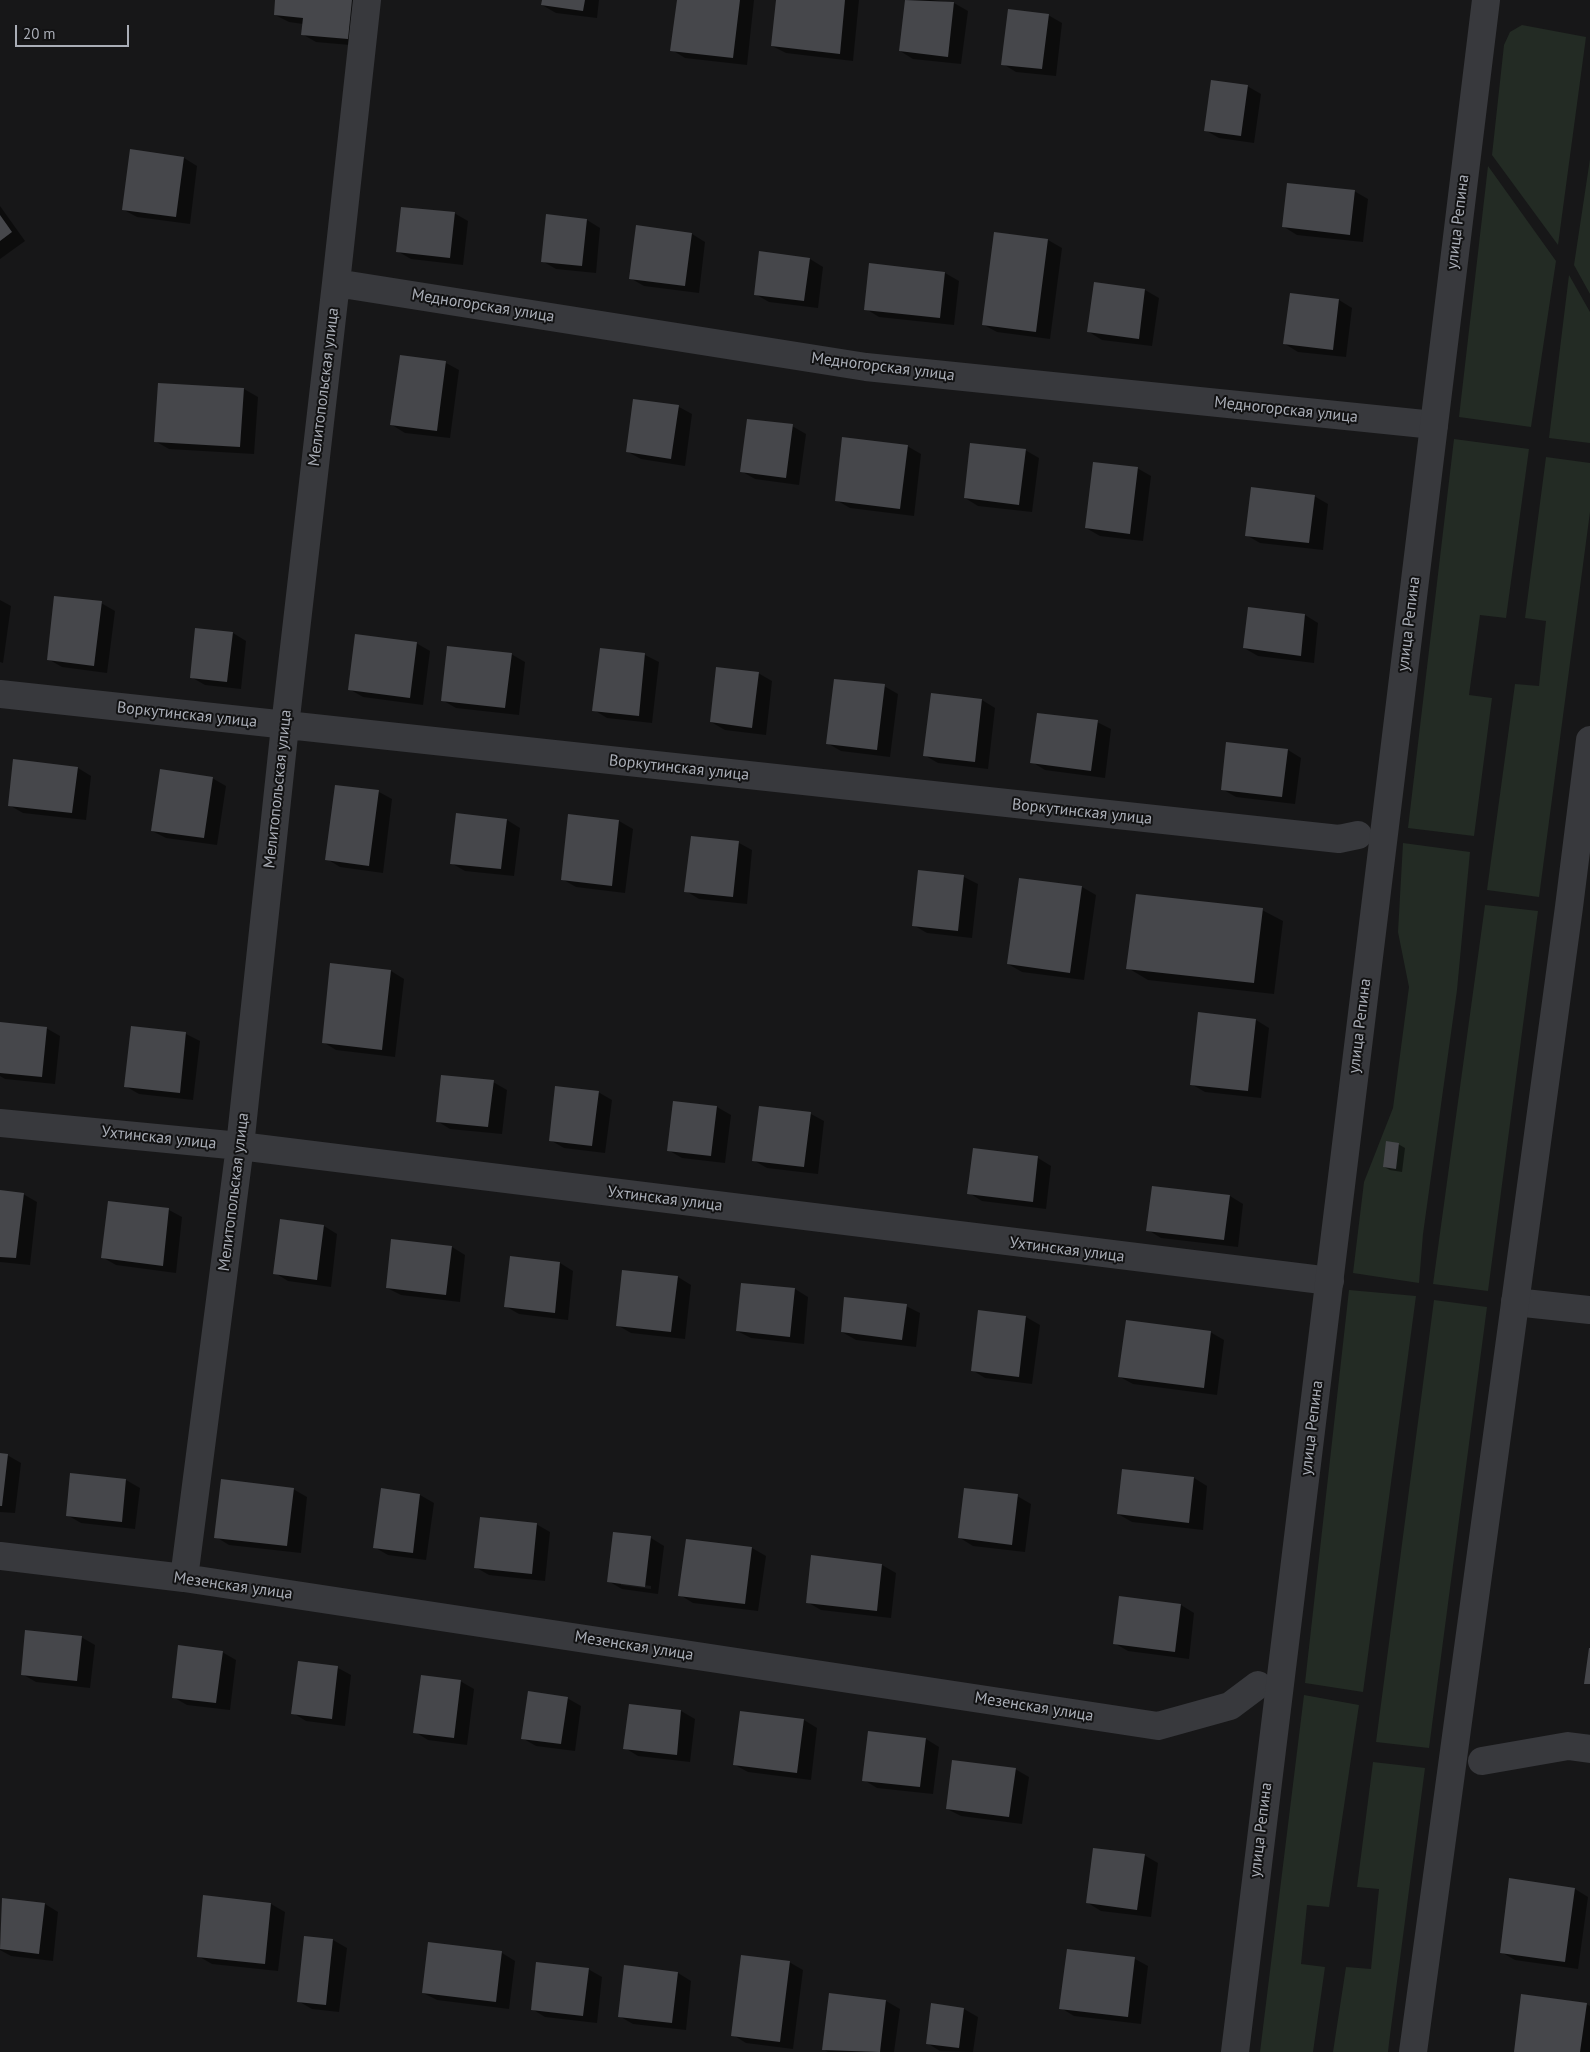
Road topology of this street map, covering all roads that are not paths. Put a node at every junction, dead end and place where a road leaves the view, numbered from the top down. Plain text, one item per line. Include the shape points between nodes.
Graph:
1 (367, 0) edge
2 (1486, 0) edge
3 (336, 283) junction
4 (1434, 425) junction
5 (0, 694) edge
6 (285, 726) junction
7 (1590, 740) edge
8 (1358, 835) dead end
9 (0, 1123) edge
10 (240, 1146) junction
11 (1330, 1281) junction
12 (1515, 1302) junction
13 (1590, 1310) edge
14 (0, 1556) edge
15 (184, 1578) junction
16 (1258, 1685) dead end
17 (1590, 1749) edge
18 (1482, 1761) dead end
19 (1235, 2052) edge
20 (1413, 2052) edge

1 - 3 street, Мелитопольская улица
2 - 4 street, улица Репина
3 - 4 street, Медногорская улица via 866,367
3 - 6 street, Мелитопольская улица
4 - 11 street, улица Репина
5 - 6 street, Воркутинская улица
6 - 8 street, Воркутинская улица via 1329,838
6 - 10 street, Мелитопольская улица
7 - 12 street
9 - 10 street, Ухтинская улица
10 - 11 street, Ухтинская улица
10 - 15 street, Мелитопольская улица
11 - 19 street, улица Репина
12 - 13 street
12 - 20 street
14 - 15 street, Мезенская улица
15 - 16 street, Мезенская улица via 1158,1726 1230,1706
17 - 18 street via 1568,1746

